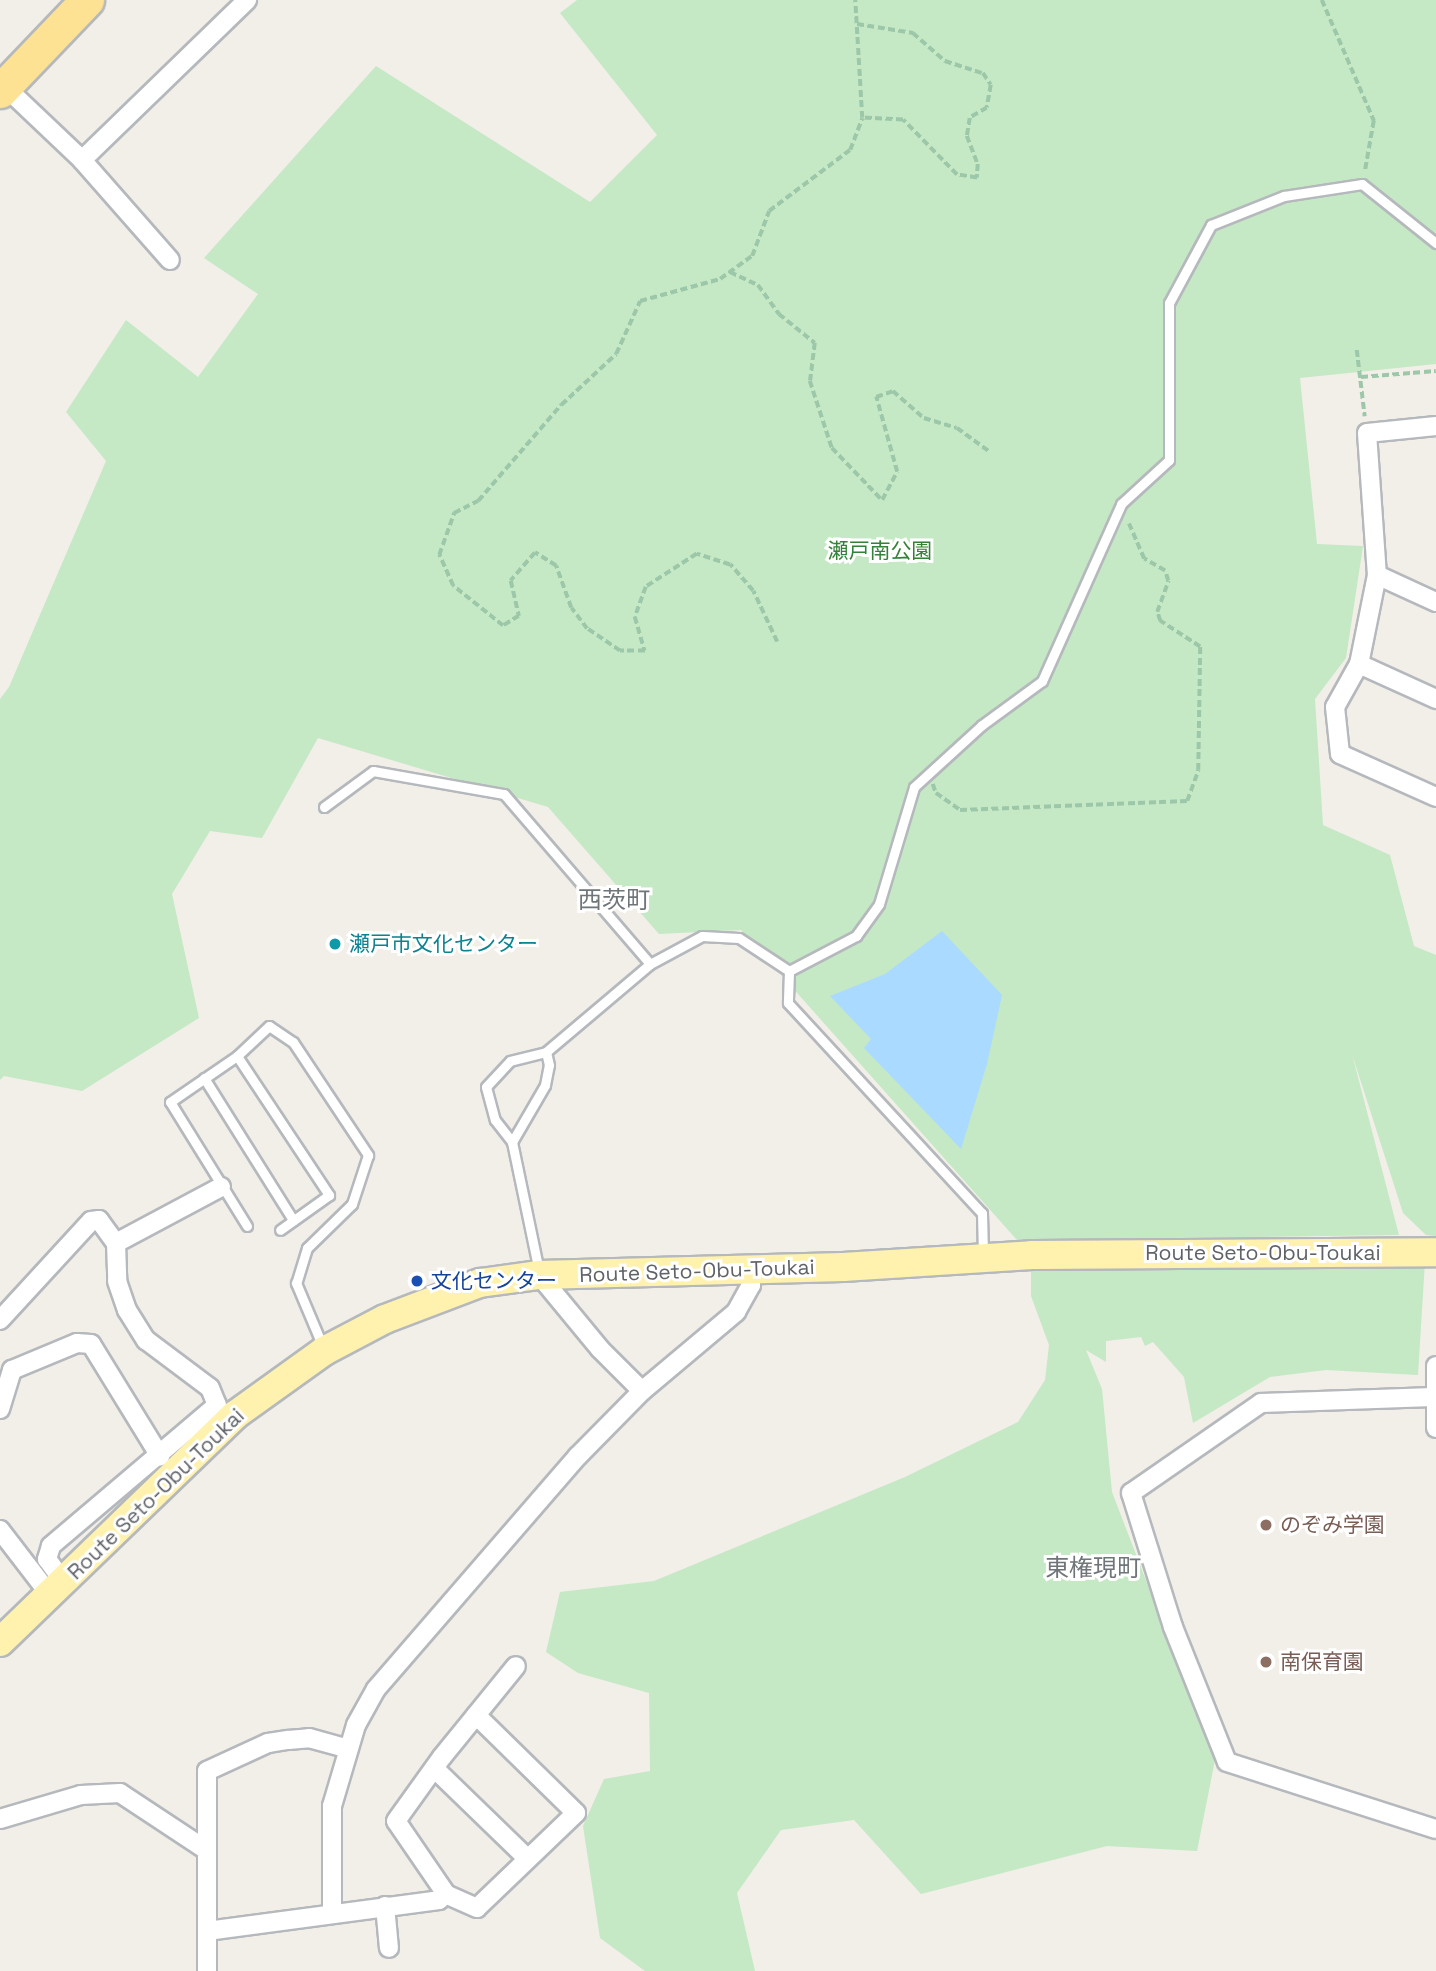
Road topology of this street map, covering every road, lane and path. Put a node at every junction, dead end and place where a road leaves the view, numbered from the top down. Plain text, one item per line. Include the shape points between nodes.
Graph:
1 (87, 0) edge
2 (247, 0) edge
3 (855, 0) edge
4 (1322, 0) edge
5 (856, 24) junction
6 (2, 86) edge
7 (862, 118) junction
8 (82, 160) junction
9 (1362, 184) junction
10 (1436, 243) edge
11 (170, 260) dead end
12 (730, 272) junction
13 (1357, 350) dead end
14 (1436, 370) edge
15 (1361, 377) junction
16 (1436, 426) edge
17 (1367, 433) junction
18 (989, 451) dead end
19 (1121, 505) junction
20 (1377, 575) junction
21 (1436, 602) edge
22 (777, 642) dead end
23 (1359, 664) junction
24 (1436, 699) edge
25 (929, 772) junction
26 (1436, 797) edge
27 (324, 807) dead end
28 (650, 964) junction
29 (789, 971) junction
30 (546, 1052) junction
31 (237, 1056) junction
32 (204, 1078) junction
33 (512, 1142) junction
34 (221, 1187) junction
35 (293, 1220) junction
36 (247, 1226) dead end
37 (280, 1230) dead end
38 (116, 1242) junction
39 (1436, 1252) edge
40 (983, 1257) junction
41 (749, 1269) junction
42 (539, 1275) junction
43 (0, 1320) edge
44 (324, 1352) junction
45 (1436, 1366) edge
46 (4, 1373) edge
47 (642, 1391) junction
48 (1433, 1397) junction
49 (0, 1409) edge
50 (1436, 1428) edge
51 (160, 1456) junction
52 (0, 1530) edge
53 (57, 1588) junction
54 (0, 1642) edge
55 (516, 1666) dead end
56 (476, 1716) junction
57 (349, 1749) junction
58 (435, 1769) junction
59 (0, 1819) edge
60 (1436, 1829) edge
61 (206, 1850) junction
62 (528, 1859) junction
63 (446, 1894) junction
64 (385, 1906) junction
65 (332, 1914) junction
66 (207, 1931) junction
67 (389, 1948) dead end
68 (207, 1971) edge

1 - 6 highway
2 - 8 street
3 - 5 path
4 - 9 path via 1374,121
5 - 7 path
5 - 7 path via 913,33 946,61 984,73 990,85 987,108 970,118 967,136 978,164 976,178 957,175 904,120
6 - 8 street
7 - 12 path via 850,150 769,211 752,257
8 - 11 street
9 - 10 lane
9 - 19 lane via 1284,196 1211,225 1169,303 1169,460
12 - 18 path via 758,285 779,314 815,343 810,381 832,448 883,500 897,472 876,397 893,391 924,418 957,428
12 - 22 path via 720,279 640,301 616,354 561,405 478,501 454,513 439,555 453,586 503,626 519,616 511,581 535,552 556,566 571,608 587,629 620,651 645,651 635,617 646,587 697,554 730,565 753,591
13 - 15 path
14 - 15 path
15 - 17 path
16 - 17 street
17 - 20 street
19 - 25 lane via 1042,681
19 - 25 path via 1144,559 1165,571 1168,581 1157,612 1160,621 1200,647 1198,770 1187,801 960,810 936,793
20 - 21 street
20 - 23 street
23 - 24 street
23 - 26 street via 1335,708 1340,754
25 - 29 lane via 914,787 871,915 856,936
27 - 28 lane via 373,771 503,794
28 - 29 lane via 702,936 738,938
28 - 30 lane
29 - 40 lane via 788,1003 982,1213
30 - 33 lane via 545,1085
30 - 33 lane via 510,1061 486,1087 495,1120
31 - 32 lane
31 - 35 lane via 329,1195
31 - 44 lane via 269,1026 293,1042 368,1155 352,1204 307,1248 296,1283
32 - 34 lane via 170,1101
32 - 35 lane
33 - 42 lane
34 - 36 lane
34 - 38 street
35 - 37 lane
38 - 43 street via 108,1227 91,1221
38 - 51 street via 117,1281 127,1310 146,1340 211,1388 217,1405
39 - 40 main road, Route Seto-Obu-Toukai
40 - 41 main road, Route Seto-Obu-Toukai
41 - 42 main road, Route Seto-Obu-Toukai
41 - 47 street via 751,1285 736,1312
42 - 44 main road, Route Seto-Obu-Toukai via 480,1283 384,1319
42 - 47 street via 600,1349
44 - 53 main road, Route Seto-Obu-Toukai via 235,1415
45 - 48 street
46 - 49 street
46 - 51 street via 77,1343 92,1344
47 - 57 street via 578,1455 408,1649 376,1689
48 - 50 street
48 - 60 street via 1261,1403 1131,1493 1173,1627 1227,1762
51 - 53 street via 51,1546 47,1559
52 - 53 street
53 - 54 main road, Route Seto-Obu-Toukai
55 - 56 street
56 - 58 street
56 - 62 street via 576,1813
57 - 61 street via 309,1738 268,1743 206,1771
57 - 65 street via 332,1806
58 - 62 street
58 - 63 street via 396,1821
59 - 61 street via 82,1795 120,1793
61 - 66 street
62 - 63 street via 477,1908
63 - 64 street via 439,1900
64 - 65 street
64 - 67 street
65 - 66 street
66 - 68 street

